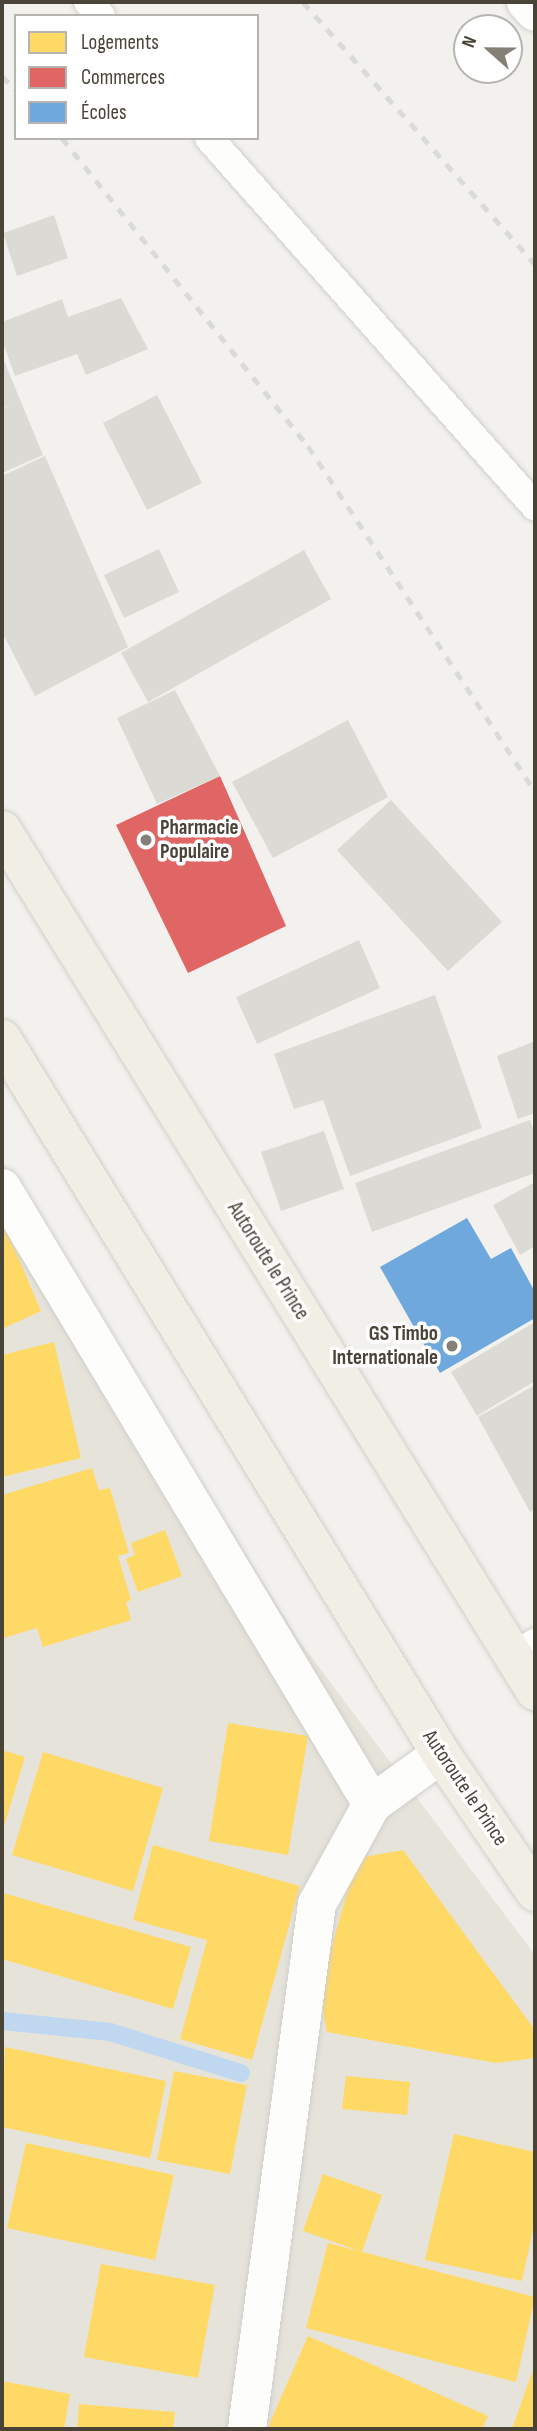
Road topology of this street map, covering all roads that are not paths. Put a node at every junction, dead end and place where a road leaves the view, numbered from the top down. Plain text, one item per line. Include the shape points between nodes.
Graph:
1 (526, 2) edge
2 (535, 12) edge
3 (211, 140) edge
4 (535, 506) edge
5 (2, 830) edge
6 (2, 1038) edge
7 (2, 1188) edge
8 (524, 1650) edge
9 (535, 1691) edge
10 (441, 1754) junction
11 (372, 1804) junction
12 (535, 1892) edge
13 (247, 2429) edge

1 - 2 street
3 - 4 lane
5 - 8 main road, Autoroute le Prince
6 - 10 main road, Autoroute le Prince
7 - 11 street
8 - 9 main road, Autoroute le Prince
10 - 11 street
10 - 12 main road, Autoroute le Prince
11 - 13 street via 317,1904

